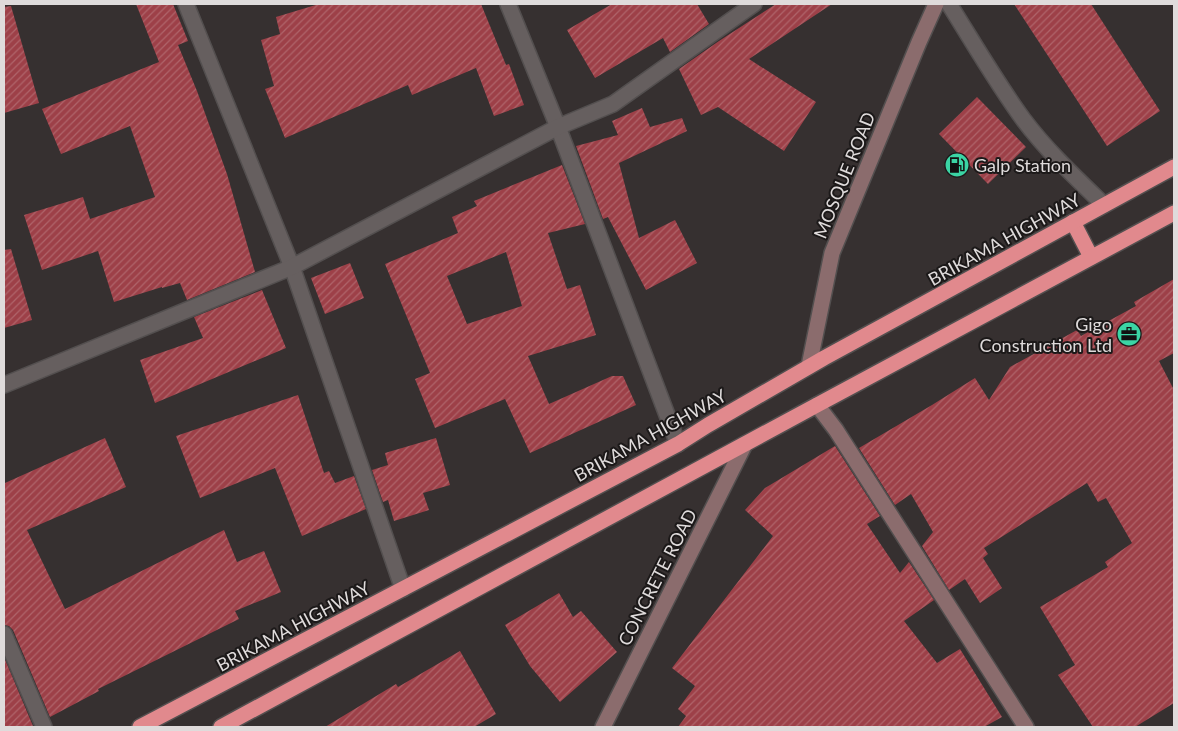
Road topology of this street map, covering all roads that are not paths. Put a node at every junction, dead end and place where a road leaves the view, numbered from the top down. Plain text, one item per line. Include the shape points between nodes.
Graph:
1 (186, 4) edge
2 (508, 4) edge
3 (754, 4) edge
4 (936, 4) edge
5 (948, 4) edge
6 (558, 127) junction
7 (1174, 167) edge
8 (1104, 205) junction
9 (1174, 213) edge
10 (1073, 222) junction
11 (1091, 257) junction
12 (292, 267) junction
13 (809, 366) junction
14 (4, 385) edge
15 (817, 405) junction
16 (678, 444) junction
17 (745, 444) junction
18 (403, 589) junction
19 (4, 634) edge
20 (44, 727) edge
21 (140, 727) edge
22 (221, 727) edge
23 (603, 727) edge
24 (1026, 727) edge

1 - 12 street
2 - 6 street
3 - 6 street via 613,104
4 - 13 street, MOSQUE ROAD via 832,254
5 - 8 street via 1024,120 1056,158
6 - 12 street
6 - 16 street
7 - 8 highway, BRIKAMA HIGHWAY
8 - 10 highway, BRIKAMA HIGHWAY
9 - 11 highway
10 - 11 highway
10 - 13 highway, BRIKAMA HIGHWAY
11 - 15 highway
12 - 14 street
12 - 18 street
13 - 16 highway, BRIKAMA HIGHWAY
15 - 17 highway
15 - 24 street
16 - 18 highway, BRIKAMA HIGHWAY
17 - 22 highway
17 - 23 street, CONCRETE ROAD
18 - 21 highway, BRIKAMA HIGHWAY
19 - 20 street

